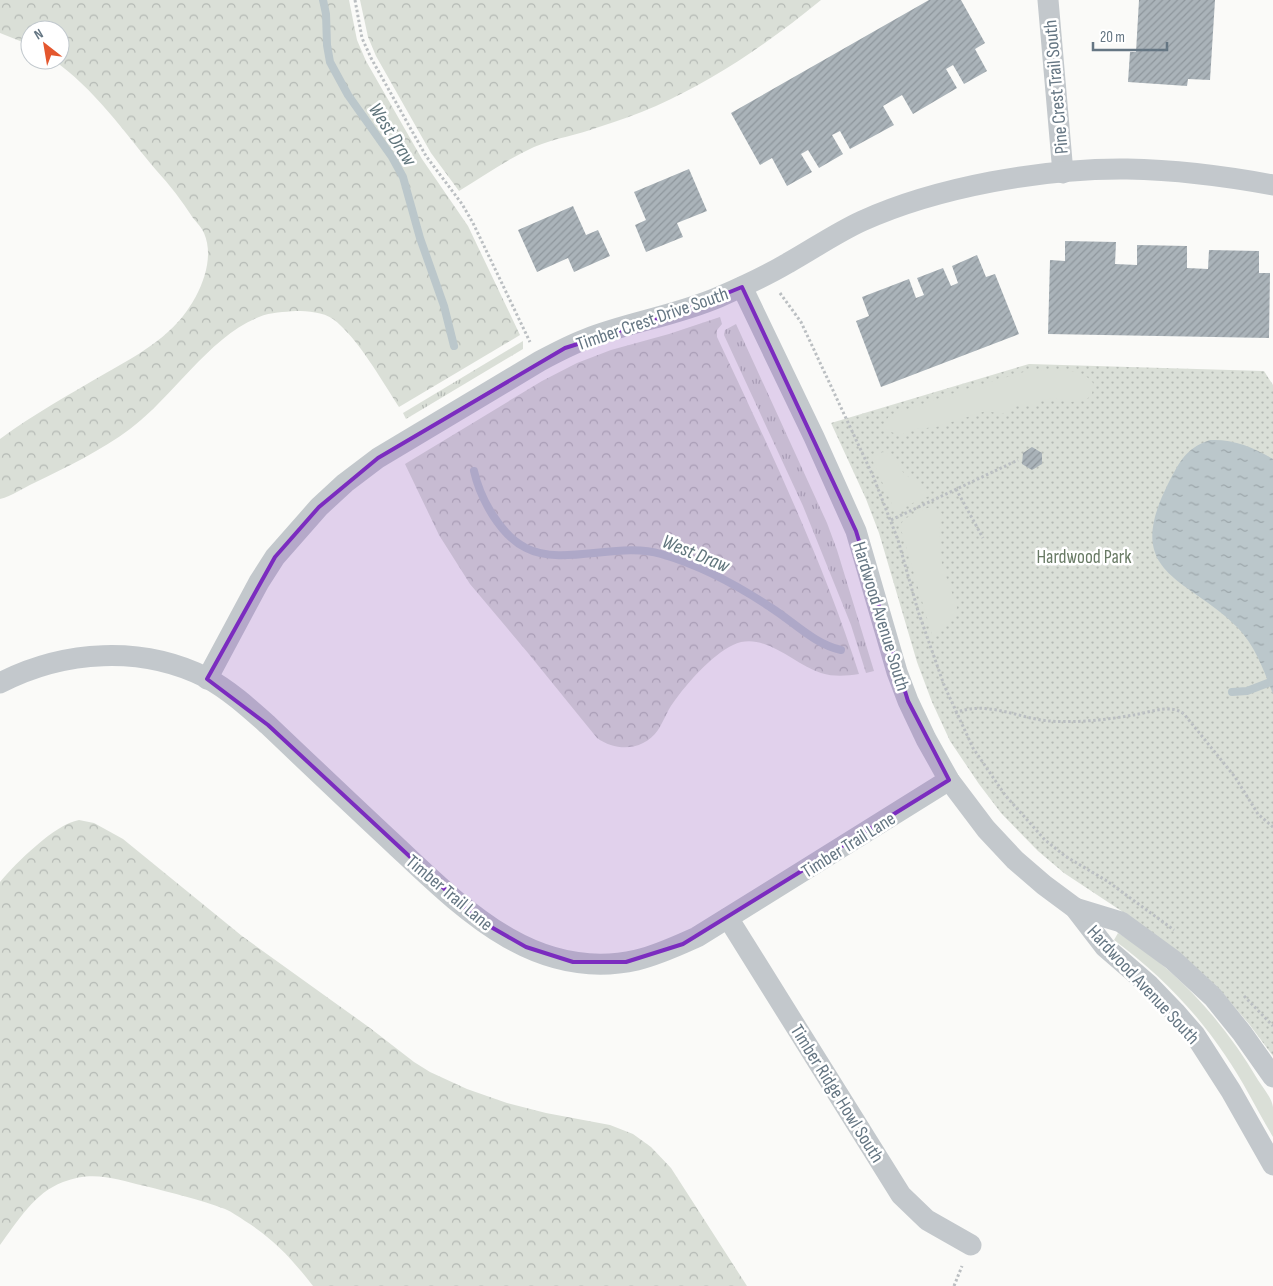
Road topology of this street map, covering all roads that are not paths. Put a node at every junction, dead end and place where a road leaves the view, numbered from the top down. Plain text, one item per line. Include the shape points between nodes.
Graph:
1 (1048, 0) edge
2 (1063, 173) junction
3 (1273, 185) edge
4 (742, 287) junction
5 (207, 678) junction
6 (0, 683) edge
7 (949, 780) junction
8 (1075, 908) junction
9 (728, 918) junction
10 (1273, 1077) edge
11 (1273, 1165) edge
12 (971, 1245) dead end

1 - 2 street, Pine Crest Trail South
2 - 3 street, Timber Crest Drive South via 1109,169 1176,172
2 - 4 street, Timber Crest Drive South via 957,190 883,212
4 - 5 street, Timber Crest Drive South via 688,309 586,339 540,361 378,458 325,501 275,557
4 - 7 street, Hardwood Avenue South via 856,531 897,672 926,739
5 - 6 street, Timber Trail Lane via 141,658 97,656 44,664
5 - 9 street, Timber Trail Lane via 268,725 461,906 486,925 526,947 573,962 626,962 670,950
7 - 8 street, Hardwood Avenue South via 986,829 1015,860
7 - 9 street, Timber Trail Lane
8 - 10 street, Hardwood Avenue South via 1122,922 1173,960 1212,997
8 - 11 street, Hardwood Avenue South via 1105,947 1149,985 1195,1035
9 - 12 street, Timber Ridge Howl South via 901,1195 927,1220

